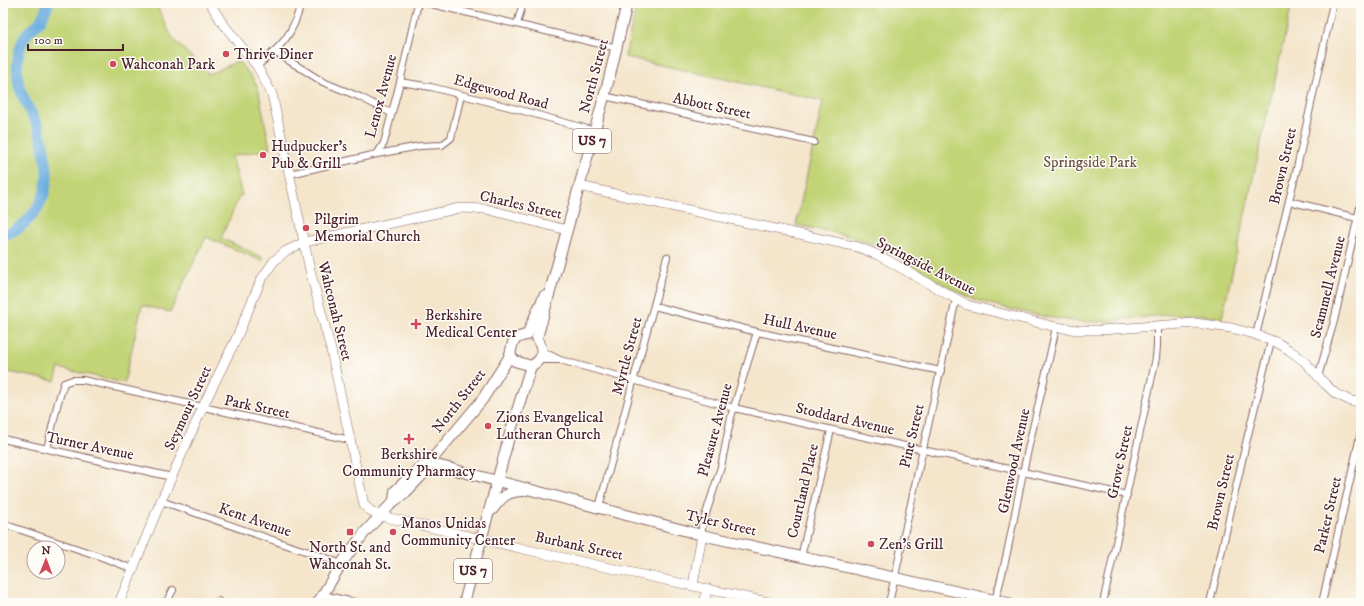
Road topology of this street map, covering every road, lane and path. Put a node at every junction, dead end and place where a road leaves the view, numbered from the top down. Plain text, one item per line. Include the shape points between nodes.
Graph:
1 (210, 3) edge
2 (301, 3) edge
3 (418, 3) edge
4 (427, 3) edge
5 (523, 3) edge
6 (627, 3) edge
7 (1333, 3) edge
8 (517, 24) junction
9 (617, 48) junction
10 (275, 52) junction
11 (257, 66) junction
12 (400, 82) junction
13 (461, 96) junction
14 (604, 96) junction
15 (391, 113) junction
16 (595, 131) junction
17 (814, 142) dead end
18 (377, 154) junction
19 (290, 174) junction
20 (579, 186) junction
21 (1288, 201) junction
22 (1361, 203) edge
23 (1359, 218) edge
24 (567, 230) junction
25 (305, 242) junction
26 (667, 257) dead end
27 (555, 272) junction
28 (956, 299) junction
29 (654, 306) junction
30 (1157, 325) junction
31 (1056, 327) junction
32 (757, 332) junction
33 (527, 334) junction
34 (1256, 335) junction
35 (537, 338) junction
36 (1271, 341) junction
37 (510, 355) junction
38 (534, 360) junction
39 (941, 371) junction
40 (1318, 378) junction
41 (633, 380) junction
42 (1361, 403) edge
43 (202, 408) junction
44 (734, 408) junction
45 (831, 430) junction
46 (1361, 432) edge
47 (3, 440) edge
48 (350, 440) junction
49 (47, 449) junction
50 (922, 450) junction
51 (429, 463) junction
52 (1023, 472) junction
53 (172, 477) junction
54 (497, 482) junction
55 (535, 491) junction
56 (1127, 495) junction
57 (161, 501) junction
58 (599, 507) junction
59 (489, 513) junction
60 (381, 516) junction
61 (3, 524) edge
62 (702, 535) junction
63 (482, 539) junction
64 (801, 557) junction
65 (341, 564) junction
66 (133, 569) junction
67 (894, 579) junction
68 (693, 585) junction
69 (708, 589) junction
70 (173, 590) dead end
71 (320, 599) edge
72 (995, 600) junction
73 (119, 603) edge
74 (166, 603) edge
75 (358, 603) edge
76 (464, 603) edge
77 (704, 603) edge
78 (772, 603) edge
79 (889, 603) edge
80 (1008, 603) edge
81 (1103, 603) edge
82 (1210, 603) edge
83 (1322, 603) edge

1 - 11 street, Wahconah Street
2 - 10 street via 293,28
3 - 12 street, Lenox Avenue
4 - 8 street
5 - 8 street
6 - 9 main road, North Street / US 7
7 - 21 street, Brown Street
8 - 9 street
9 - 14 main road, North Street / US 7
10 - 11 street
10 - 15 street via 323,82
11 - 19 street, Wahconah Street via 272,94
12 - 13 street, Edgewood Road
12 - 15 street, Lenox Avenue
13 - 16 street, Edgewood Road
13 - 18 street via 450,138 442,145 420,146
14 - 16 main road, North Street / US 7
14 - 17 street, Abbott Street
15 - 18 street, Lenox Avenue via 384,143
16 - 20 main road, North Street / US 7
18 - 19 street, Lenox Avenue
19 - 25 street, Wahconah Street
20 - 24 main road, North Street / US 7
20 - 28 street, Springside Avenue via 858,247 878,255
21 - 23 street
21 - 34 street, Brown Street
22 - 23 street, Scammell Avenue
23 - 40 street, Scammell Avenue
24 - 25 street, Charles Street via 486,209 468,208 448,210
24 - 27 main road, North Street / US 7
25 - 43 street, Seymour Street via 286,251 274,261 261,280 237,337
25 - 48 street, Wahconah Street
26 - 29 street, Myrtle Street
27 - 33 main road, North Street
27 - 35 main road, North Street / US 7
28 - 31 street, Springside Avenue via 967,305
28 - 39 street, Pine Street
29 - 32 street, Hull Avenue
29 - 41 street, Myrtle Street
30 - 31 street, Springside Avenue via 1101,330
30 - 34 street, Springside Avenue via 1195,323 1231,328
30 - 56 street, Grove Street via 1156,358
31 - 52 street, Glenwood Avenue
32 - 39 street, Hull Avenue
32 - 44 street, Pleasure Avenue
33 - 35 main road
33 - 37 main road, North Street via 515,339 511,345
34 - 36 street, Springside Avenue
35 - 38 main road via 541,345
36 - 40 street, Springside Avenue via 1304,361
36 - 82 street, Brown Street
37 - 38 main road via 515,361
37 - 51 main road, North Street via 482,400
38 - 41 street, Stoddard Avenue via 560,360
38 - 54 main road, US 7 via 520,398
39 - 50 street, Pine Street
40 - 42 street, Springside Avenue via 1336,394
41 - 44 street, Stoddard Avenue
41 - 58 street, Myrtle Street
43 - 48 street, Park Street
43 - 49 street, Park Street via 83,380 72,380 64,383
43 - 53 street, Seymour Street
44 - 45 street, Stoddard Avenue
44 - 62 street, Pleasure Avenue via 721,467 702,526
45 - 50 street, Stoddard Avenue
45 - 64 street, Courtland Place
46 - 83 street, Parker Street
47 - 49 street, Turner Avenue
48 - 60 street, Wahconah Street via 364,505
49 - 53 street, Turner Avenue
50 - 52 street, Stoddard Avenue
50 - 67 street, Pine Street
51 - 54 main road, Tyler Street
51 - 60 main road, North Street via 417,470 395,491 394,501
52 - 56 street, Stoddard Avenue
52 - 72 street, Glenwood Avenue
53 - 57 street, Seymour Street
54 - 55 main road, Tyler Street
54 - 59 main road, US 7
55 - 58 main road, Tyler Street
55 - 59 main road via 515,491 505,495
56 - 81 street, Grove Street
57 - 65 street, Kent Avenue
57 - 66 street, Seymour Street
58 - 62 main road, Tyler Street
59 - 63 main road, US 7
60 - 63 street, Burbank Street
60 - 65 main road, North Street via 365,532
61 - 66 street
62 - 64 main road, Tyler Street
62 - 68 street
63 - 68 street, Burbank Street
63 - 76 main road, US 7
64 - 67 main road, Tyler Street
65 - 71 main road, North Street
66 - 73 street, Seymour Street
67 - 72 main road, Tyler Street
67 - 79 street, Pine Street
68 - 69 street, Burbank Street
69 - 77 street
69 - 78 street, Burbank Street
70 - 74 street
71 - 75 street
72 - 80 main road, Tyler Street

